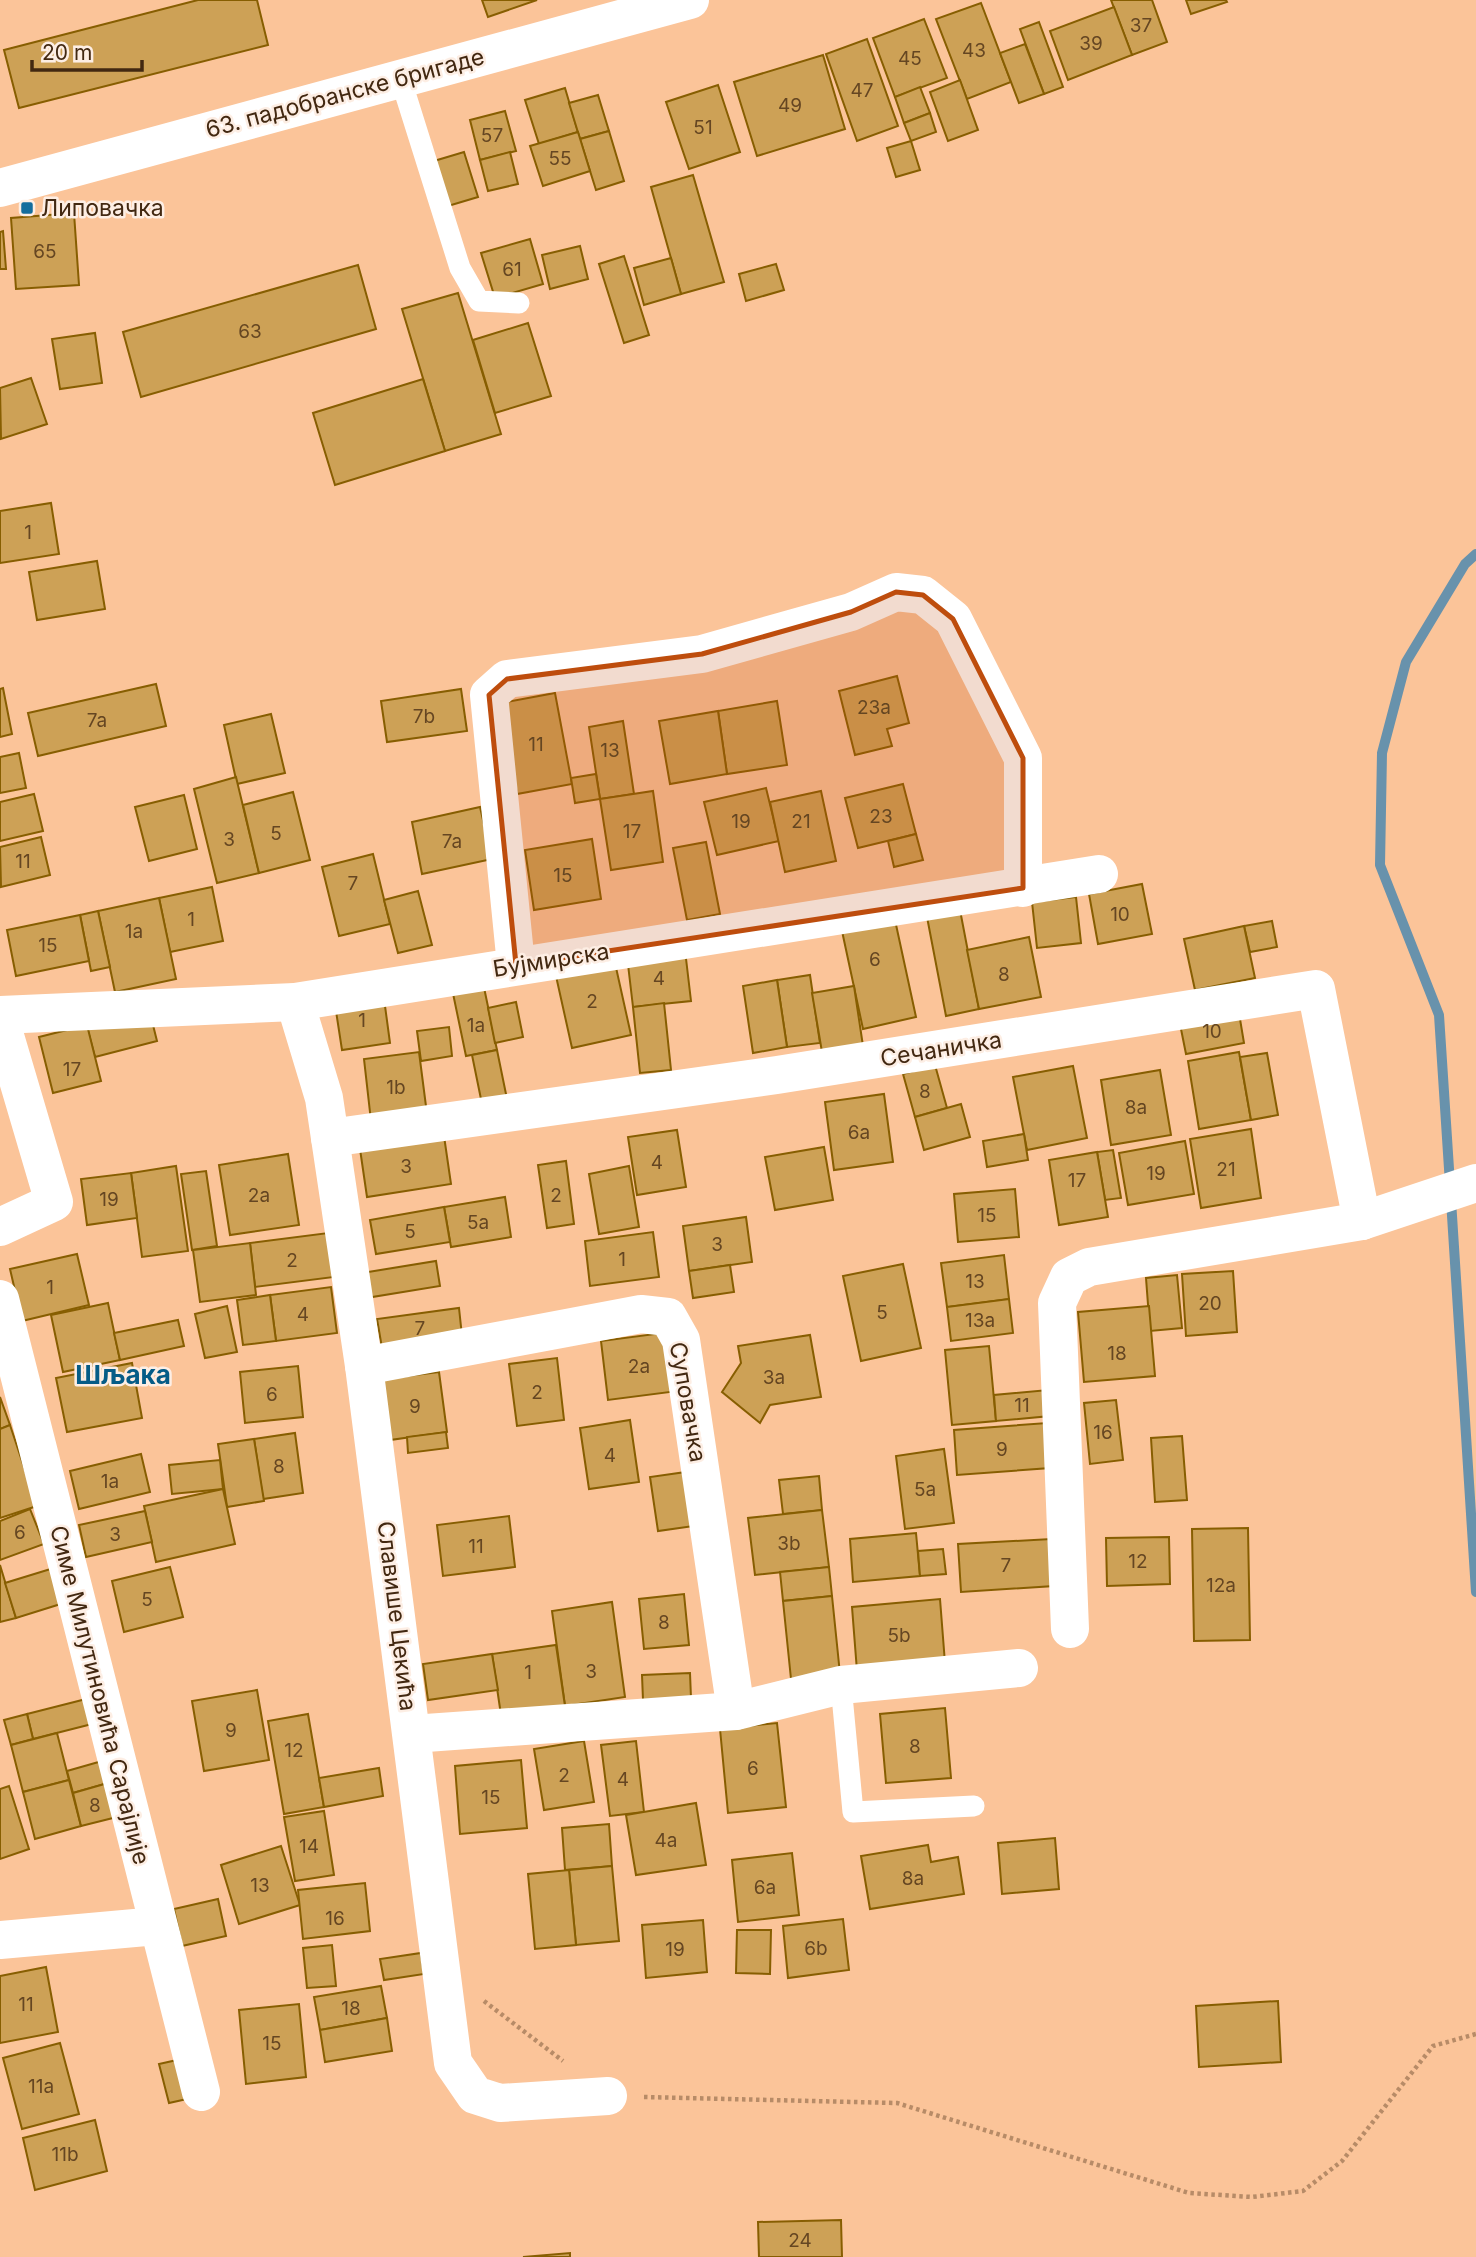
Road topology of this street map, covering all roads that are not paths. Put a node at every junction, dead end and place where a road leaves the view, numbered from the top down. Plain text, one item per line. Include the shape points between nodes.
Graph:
1 (690, 0) edge
2 (400, 77) junction
3 (0, 188) edge
4 (519, 303) dead end
5 (1099, 874) dead end
6 (1023, 888) junction
7 (516, 965) junction
8 (295, 1002) junction
9 (0, 1017) edge
10 (330, 1138) junction
11 (1476, 1183) edge
12 (1362, 1221) junction
13 (0, 1227) edge
14 (0, 1298) edge
15 (364, 1366) junction
16 (1070, 1629) dead end
17 (1019, 1668) dead end
18 (841, 1685) junction
19 (736, 1711) junction
20 (412, 1734) junction
21 (974, 1806) dead end
22 (157, 1926) junction
23 (0, 1940) edge
24 (201, 2092) dead end
25 (608, 2096) road end

1 - 2 street, 63. падобранске бригаде
2 - 3 street, 63. падобранске бригаде
2 - 4 lane via 460,268 479,300
5 - 6 street, Бујмирска
6 - 7 street, Бујмирска
6 - 7 street via 1023,758 953,619 923,595 897,592 851,612 702,654 507,679 489,695
7 - 8 street, Бујмирска
8 - 9 street, Бујмирска
8 - 10 street, Славише Цекића via 324,1098
9 - 13 street via 54,1202
10 - 12 street, Сечаничка via 777,1075 1316,989
10 - 15 street, Славише Цекића
11 - 12 street
12 - 16 street via 1088,1268 1069,1277 1057,1303
14 - 22 street, Симе Милутиновића Сарајлије
15 - 19 street, Суповачка via 641,1314 668,1317 681,1340
15 - 20 street, Славише Цекића
17 - 18 street
18 - 19 street
18 - 21 lane via 853,1812
19 - 20 street
20 - 25 street, Славише Цекића via 453,2063 475,2095 500,2103
22 - 23 street
22 - 24 street, Симе Милутиновића Сарајлије

